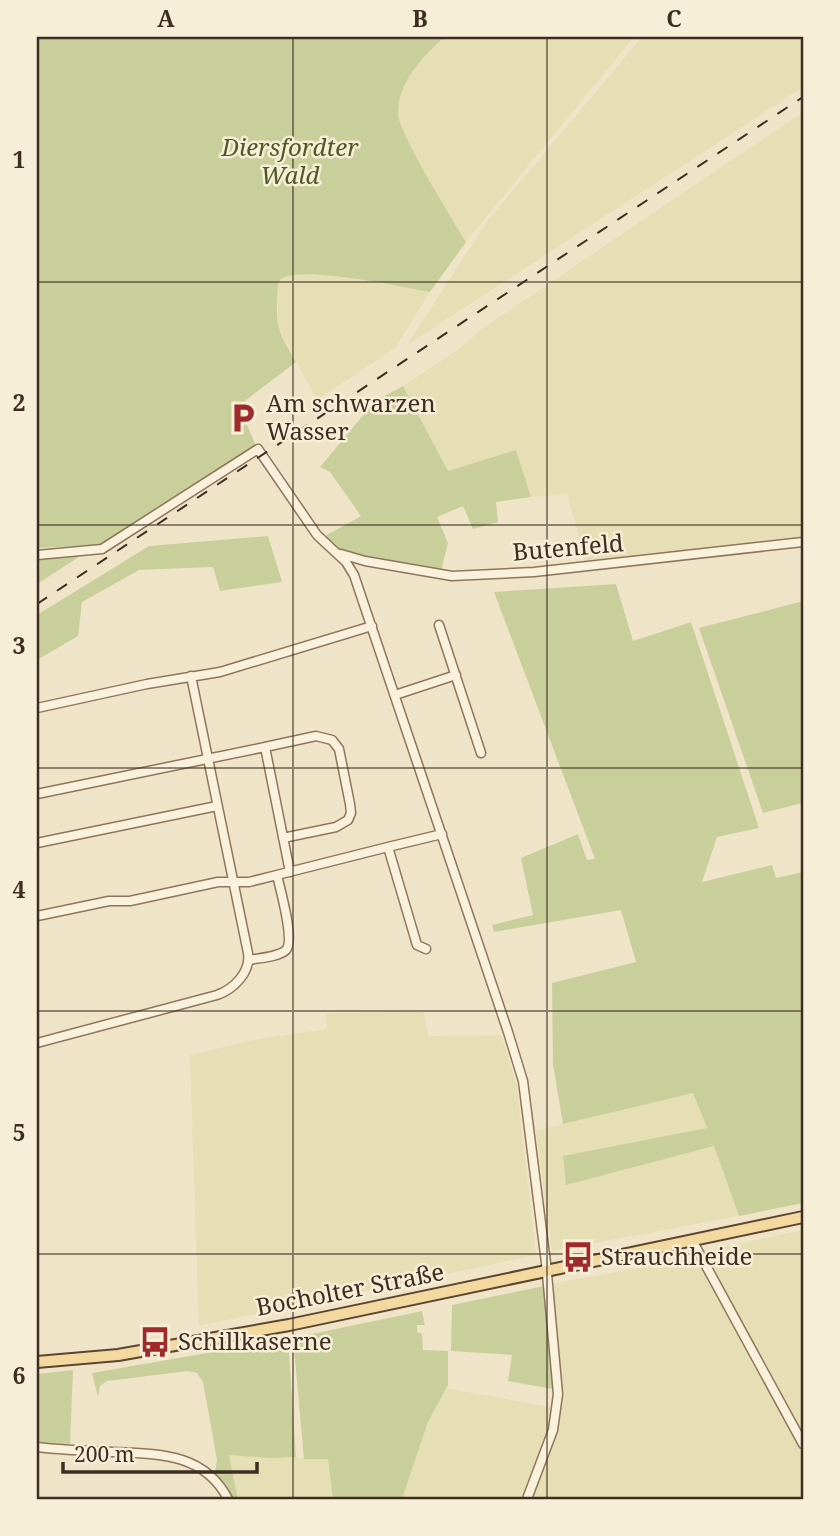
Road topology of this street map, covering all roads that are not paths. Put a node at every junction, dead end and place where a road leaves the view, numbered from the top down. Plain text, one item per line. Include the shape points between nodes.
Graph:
1 (803, 542) edge
2 (338, 554) junction
3 (37, 555) edge
4 (365, 561) junction
5 (354, 575) junction
6 (439, 625) dead end
7 (372, 626) junction
8 (456, 675) junction
9 (191, 676) junction
10 (395, 695) junction
11 (37, 708) edge
12 (265, 747) junction
13 (481, 753) dead end
14 (208, 760) junction
15 (37, 794) edge
16 (217, 806) junction
17 (442, 834) junction
18 (283, 838) junction
19 (37, 843) edge
20 (388, 847) junction
21 (290, 872) junction
22 (277, 875) junction
23 (233, 881) junction
24 (37, 916) edge
25 (426, 949) dead end
26 (249, 960) junction
27 (37, 1043) edge
28 (803, 1217) edge
29 (692, 1240) junction
30 (550, 1271) junction
31 (37, 1363) edge
32 (803, 1444) edge
33 (37, 1447) edge
34 (228, 1499) edge
35 (527, 1499) edge

1 - 4 street, Butenfeld via 534,572 452,576
2 - 3 street via 317,535 258,449 102,549
2 - 4 street, Butenfeld
2 - 5 street
4 - 5 street
5 - 7 street
6 - 8 street
7 - 9 street via 220,672
7 - 10 street
8 - 10 street
8 - 13 street
9 - 11 street
9 - 14 street
10 - 17 street
12 - 14 street
12 - 18 street
12 - 18 street via 316,736 330,738 339,749 348,793 351,813 344,824
14 - 15 street
14 - 16 street
16 - 19 street
16 - 23 street
17 - 20 street
17 - 30 street via 523,1081
18 - 21 street
20 - 21 street
20 - 25 street via 417,945
21 - 22 street
22 - 23 street
22 - 26 street via 288,946 283,953
23 - 24 street
23 - 26 street
26 - 27 street via 240,978 224,993
28 - 29 main road, Bocholter Straße
29 - 30 main road, Bocholter Straße
29 - 32 street
30 - 31 main road, Bocholter Straße via 289,1325 118,1355
30 - 35 street via 558,1407
33 - 34 street via 174,1457 209,1474

